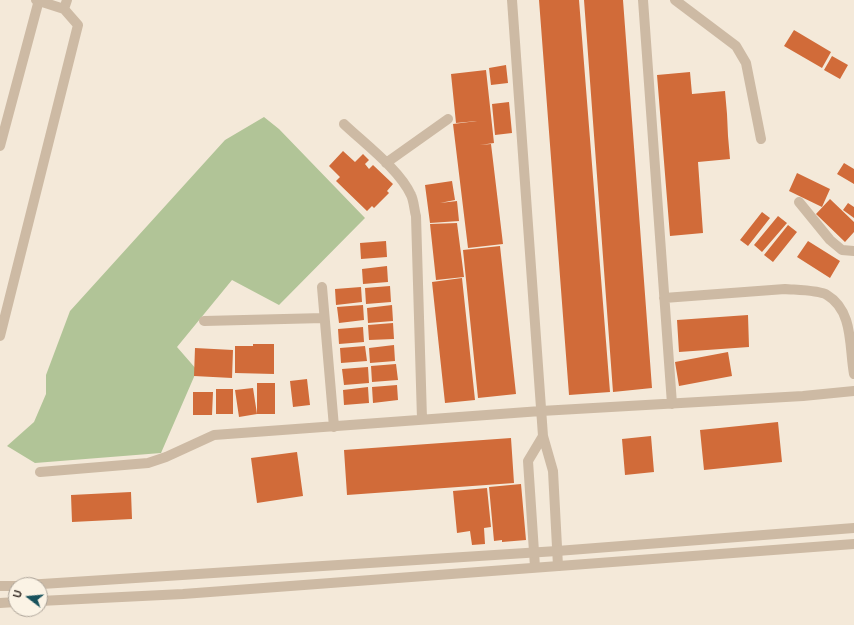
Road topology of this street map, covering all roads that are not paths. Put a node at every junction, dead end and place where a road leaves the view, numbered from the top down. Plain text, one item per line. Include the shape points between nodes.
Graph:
1 (38, 0) edge
2 (512, 0) edge
3 (643, 0) edge
4 (675, 0) edge
5 (66, 5) edge
6 (448, 118) dead end
7 (344, 124) dead end
8 (761, 139) dead end
9 (0, 146) edge
10 (386, 163) junction
11 (799, 202) dead end
12 (854, 251) edge
13 (322, 287) dead end
14 (664, 298) junction
15 (324, 318) junction
16 (204, 321) dead end
17 (0, 336) edge
18 (854, 374) edge
19 (854, 391) edge
20 (672, 404) junction
21 (541, 411) junction
22 (422, 419) junction
23 (334, 427) junction
24 (543, 436) junction
25 (40, 472) dead end
26 (854, 528) edge
27 (854, 544) edge
28 (557, 551) junction
29 (534, 553) junction
30 (558, 566) junction
31 (535, 567) junction
32 (48, 584) edge
33 (48, 601) edge

1 - 5 street
1 - 9 street
2 - 21 street
3 - 14 street
4 - 8 street via 736,46 746,63
5 - 17 street via 78,25
6 - 10 street
7 - 10 street
10 - 22 street via 411,195 416,216
11 - 12 street via 830,240 842,250
13 - 15 street
14 - 18 street via 785,289 827,295 842,309 849,328
14 - 20 street
15 - 16 street
15 - 23 street
19 - 20 street
20 - 21 street
21 - 22 street
21 - 24 street
22 - 23 street
23 - 25 street via 214,435 148,463
24 - 28 street via 553,471
24 - 29 street via 528,461
26 - 28 street
27 - 30 street
28 - 29 street
28 - 30 street
29 - 31 street
29 - 32 street
30 - 31 street
31 - 33 street via 183,594

